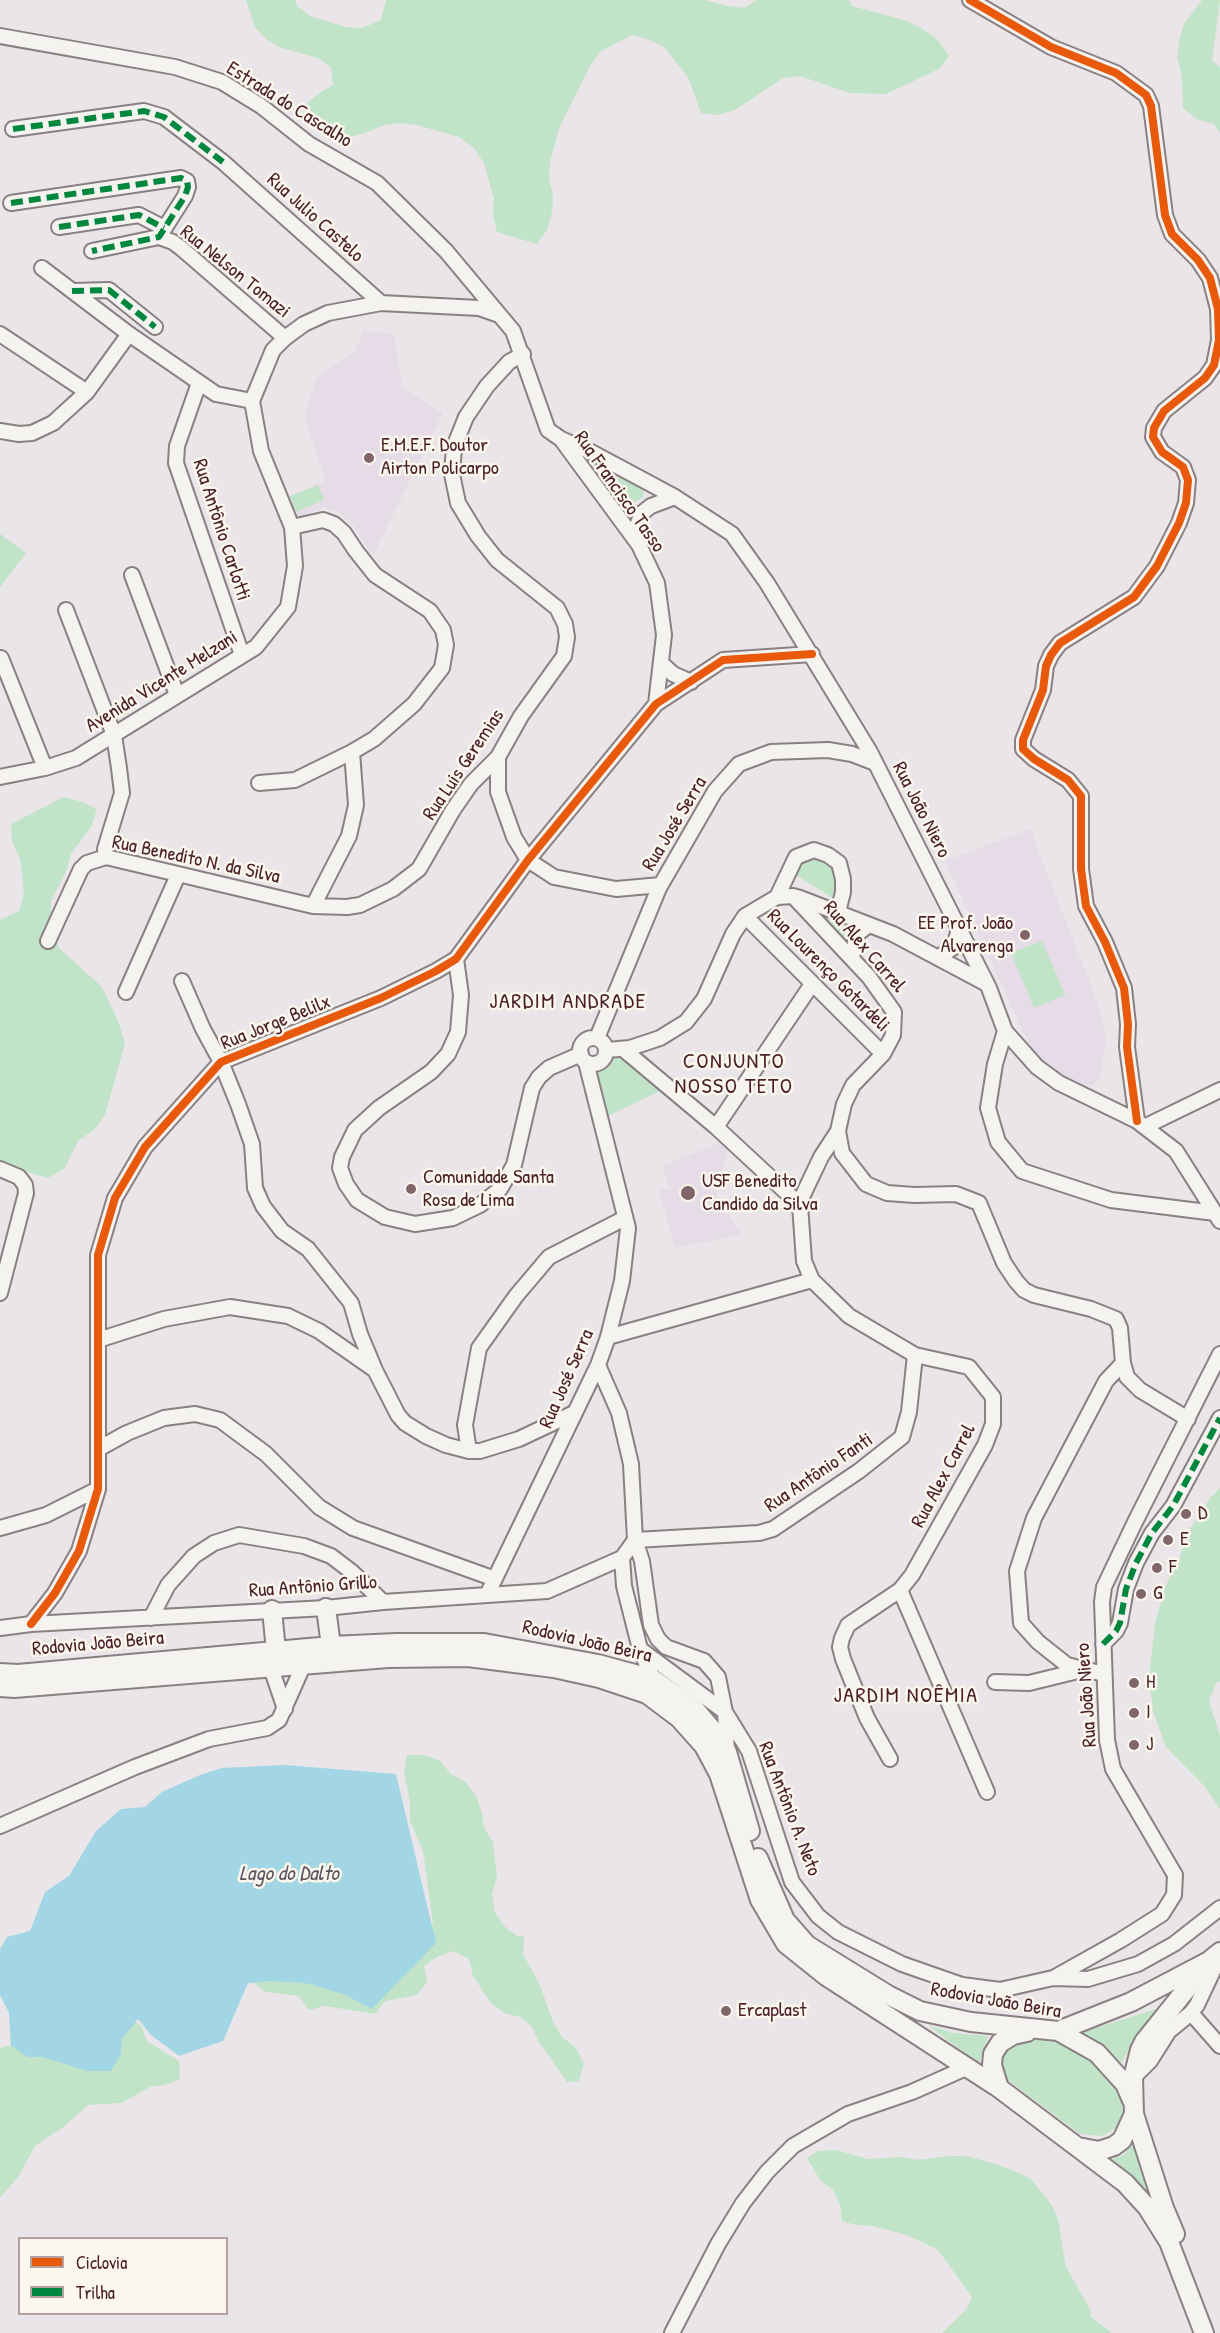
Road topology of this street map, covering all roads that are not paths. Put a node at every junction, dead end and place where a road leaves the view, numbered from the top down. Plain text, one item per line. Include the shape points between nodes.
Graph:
1 (970, 0) edge
2 (0, 36) edge
3 (13, 129) dead end
4 (11, 203) dead end
5 (59, 227) dead end
6 (162, 233) junction
7 (92, 251) dead end
8 (42, 268) dead end
9 (72, 291) junction
10 (381, 303) junction
11 (500, 315) junction
12 (155, 327) dead end
13 (0, 334) edge
14 (129, 334) junction
15 (285, 338) junction
16 (523, 354) junction
17 (199, 383) junction
18 (87, 392) junction
19 (252, 401) junction
20 (0, 431) edge
21 (561, 440) junction
22 (675, 496) junction
23 (292, 527) junction
24 (639, 545) junction
25 (132, 575) dead end
26 (66, 610) dead end
27 (812, 654) junction
28 (242, 655) junction
29 (1, 658) edge
30 (661, 663) junction
31 (691, 682) junction
32 (177, 695) junction
33 (656, 704) junction
34 (114, 735) junction
35 (352, 752) junction
36 (498, 757) junction
37 (875, 763) junction
38 (45, 768) junction
39 (0, 777) edge
40 (259, 783) dead end
41 (106, 857) junction
42 (528, 860) junction
43 (178, 875) junction
44 (661, 885) junction
45 (793, 896) junction
46 (777, 897) junction
47 (313, 906) junction
48 (838, 912) junction
49 (745, 916) junction
50 (869, 925) junction
51 (959, 929) junction
52 (48, 941) dead end
53 (852, 957) junction
54 (939, 957) junction
55 (456, 959) junction
56 (182, 981) dead end
57 (812, 984) junction
58 (987, 984) junction
59 (126, 992) dead end
60 (1005, 1031) junction
61 (597, 1038) junction
62 (623, 1048) junction
63 (607, 1050) junction
64 (883, 1054) junction
65 (583, 1058) junction
66 (221, 1062) junction
67 (1220, 1089) edge
68 (1142, 1123) junction
69 (716, 1127) junction
70 (838, 1131) junction
71 (0, 1169) edge
72 (800, 1205) junction
73 (1217, 1217) edge
74 (625, 1218) junction
75 (2, 1278) edge
76 (812, 1280) junction
77 (0, 1293) edge
78 (608, 1337) junction
79 (98, 1340) junction
80 (1220, 1354) edge
81 (915, 1355) junction
82 (1123, 1363) junction
83 (598, 1365) junction
84 (375, 1370) junction
85 (574, 1413) junction
86 (1220, 1418) edge
87 (1188, 1419) junction
88 (98, 1449) junction
89 (470, 1451) junction
90 (98, 1490) junction
91 (0, 1528) edge
92 (635, 1540) junction
93 (622, 1558) junction
94 (495, 1580) junction
95 (900, 1590) junction
96 (487, 1595) junction
97 (382, 1602) junction
98 (326, 1608) junction
99 (272, 1610) junction
100 (151, 1618) junction
101 (31, 1624) junction
102 (0, 1628) edge
103 (1103, 1644) junction
104 (331, 1646) junction
105 (640, 1649) junction
106 (273, 1659) junction
107 (304, 1664) junction
108 (1084, 1669) junction
109 (0, 1673) edge
110 (1104, 1674) junction
111 (653, 1679) junction
112 (996, 1682) dead end
113 (0, 1687) edge
114 (285, 1709) junction
115 (725, 1712) junction
116 (727, 1752) junction
117 (890, 1759) dead end
118 (987, 1792) dead end
119 (0, 1826) edge
120 (1220, 1908) edge
121 (1216, 1956) edge
122 (1053, 1978) junction
123 (1191, 2013) junction
124 (1038, 2030) junction
125 (1058, 2031) junction
126 (1220, 2046) edge
127 (968, 2067) junction
128 (1133, 2078) junction
129 (999, 2088) junction
130 (1133, 2108) junction
131 (1075, 2147) junction
132 (672, 2333) edge
133 (1204, 2333) edge
134 (1216, 2333) edge

1 - 68 street via 1051,47 1116,73 1146,95 1151,106 1165,215 1172,234 1210,278 1218,309 1219,340 1214,365 1205,378 1164,411 1154,428 1153,437 1162,452 1183,466 1188,480 1179,523 1157,567 1134,597 1060,644 1051,655 1043,690 1023,740 1023,749 1068,780 1081,796 1086,906 1124,988 1127,1047
2 - 11 street, Estrada do Cascalho via 175,67 222,82 261,106 309,144 377,183 446,251
3 - 10 street, Rua Julio Castelo via 144,111 164,117 223,162
4 - 6 street via 182,178 188,187 185,196
5 - 6 street, Rua Nelson Tomazi via 139,215
6 - 7 street
6 - 15 street, Rua Nelson Tomazi
8 - 9 street
9 - 12 street via 109,290
9 - 14 street
10 - 11 street via 479,308
10 - 15 street via 328,314
11 - 16 street, Rua Francisco Tasso via 513,331
13 - 18 street
14 - 17 street
14 - 18 street
15 - 19 street via 273,350
16 - 21 street, Rua Francisco Tasso via 548,430
16 - 36 street, Rua Luis Geremias via 509,362 475,400 454,447 452,474 458,503 478,536 497,560 557,608 565,624 564,656 521,716
17 - 19 street via 216,394
17 - 28 street, Rua Antônio Carlotti via 177,446 176,463
18 - 20 street via 42,429 19,434
19 - 23 street, Avenida Vicente Melzani via 261,451
21 - 22 street, Rua João Niero
21 - 24 street, Rua Francisco Tasso
22 - 24 street via 642,513 638,523
22 - 27 street, Rua João Niero via 732,534
23 - 28 street, Avenida Vicente Melzani via 295,566 288,608 256,647
23 - 35 street via 323,520 344,532 375,574 430,610 446,645 438,676 414,704 374,739
24 - 30 street, Rua Francisco Tasso via 657,583 663,635
25 - 32 street
26 - 34 street
27 - 31 street, Rua Jorge Belilx via 723,660
27 - 37 street, Rua João Niero
28 - 32 street, Avenida Vicente Melzani
29 - 38 street
30 - 31 street
30 - 33 street, Rua Francisco Tasso
31 - 33 street, Rua Jorge Belilx
32 - 34 street, Avenida Vicente Melzani
33 - 42 street, Rua Jorge Belilx
34 - 38 street, Avenida Vicente Melzani via 76,758
34 - 41 street via 122,793
35 - 40 street via 295,780
35 - 47 street via 356,805 349,836
36 - 42 street via 498,792 514,837
36 - 47 street, Rua Luis Geremias via 465,792 419,869 393,890 360,905
37 - 44 street, Rua José Serra via 828,750 771,752 739,764 715,791
37 - 51 street, Rua João Niero
38 - 39 street, Avenida Vicente Melzani
41 - 43 street, Rua Benedito N. da Silva
41 - 52 street, Rua Benedito N. da Silva via 81,868
42 - 44 street via 554,877 616,889
42 - 55 street, Rua Jorge Belilx
43 - 47 street, Rua Benedito N. da Silva
43 - 59 street
44 - 61 street, Rua José Serra
45 - 46 street
45 - 48 street
45 - 53 street, Rua Alex Carrel
46 - 48 street via 796,857 814,850 839,863 843,892
46 - 49 street
48 - 50 street
49 - 57 street, Rua Lourenço Gotardeli
49 - 62 street via 733,933 704,999 686,1022 660,1038
50 - 53 street via 857,934
50 - 54 street
51 - 54 street via 954,947
51 - 58 street, Rua João Niero
53 - 64 street, Rua Alex Carrel via 894,1012 893,1035
54 - 58 street
55 - 65 street via 461,995 458,1032 448,1054 431,1072 379,1107 355,1130 342,1157 340,1168 357,1200 385,1217 415,1224 453,1218 480,1206 500,1189 514,1165 532,1088 539,1077 549,1068
55 - 66 street, Rua Jorge Belilx via 381,998
56 - 66 street
57 - 64 street, Rua Lourenço Gotardeli
57 - 69 street
58 - 60 street, Rua João Niero
60 - 68 street, Rua João Niero via 1037,1067 1059,1083
60 - 73 street via 988,1108 998,1142 1022,1171 1111,1200
61 - 63 street
61 - 65 street via 584,1041
62 - 63 street
62 - 69 street
63 - 65 street via 602,1061 594,1064
64 - 70 street, Rua Alex Carrel via 852,1085
65 - 74 street, Rua José Serra
66 - 79 street, Rua Jorge Belilx via 145,1147 115,1198 98,1255
66 - 84 street via 252,1144 255,1188 263,1206 282,1231 308,1249 351,1303
67 - 68 street
68 - 73 street, Rua João Niero via 1176,1151
69 - 72 street
70 - 72 street, Rua Alex Carrel via 821,1157
70 - 82 street via 842,1153 866,1184 887,1193 956,1194 979,1203 1004,1263 1024,1290 1116,1319
71 - 75 street via 19,1177 26,1193
72 - 76 street, Rua Alex Carrel via 804,1261
74 - 78 street, Rua José Serra via 628,1228 622,1281
74 - 89 street via 549,1257 479,1348 465,1425
75 - 77 street
76 - 78 street
76 - 81 street, Rua Alex Carrel via 849,1316
78 - 83 street, Rua José Serra
79 - 84 street via 164,1319 230,1307 288,1316 319,1331
79 - 88 street, Rua Jorge Belilx
80 - 87 street, Rua João Niero
81 - 92 street, Rua Antônio Fanti via 902,1437 860,1471 773,1529
81 - 95 street, Rua Alex Carrel via 969,1367 993,1397 993,1424 985,1445
82 - 87 street via 1127,1377 1140,1390
82 - 108 street via 1106,1380 1034,1518 1017,1571 1021,1623 1067,1665
83 - 85 street, Rua José Serra
83 - 92 street via 619,1413 631,1464
84 - 89 street via 405,1423 446,1445
85 - 89 street via 519,1439
85 - 94 street, Rua José Serra
86 - 103 street via 1173,1506 1136,1563 1120,1623
87 - 103 street, Rua João Niero via 1104,1587
88 - 90 street, Rua Jorge Belilx
88 - 94 street via 164,1418 195,1414 220,1420 266,1454 319,1507 353,1528
90 - 91 street via 46,1515
90 - 101 street, Rua Jorge Belilx via 79,1551 55,1593
92 - 93 street
92 - 115 street via 651,1625 658,1639 666,1647 704,1661 718,1677
93 - 96 street, Rua Antônio Grillo via 547,1591
93 - 105 street via 624,1586
94 - 96 street, Rua José Serra
95 - 117 street via 848,1625 840,1647 867,1718
95 - 118 street
96 - 97 street, Rua Antônio Grillo
97 - 98 street, Rua Antônio Grillo
97 - 100 street via 331,1556 304,1546 240,1535 214,1543 194,1556 168,1584
98 - 99 street, Rua Antônio Grillo
98 - 104 main road
99 - 100 street, Rua Antônio Grillo
99 - 106 main road
100 - 101 street, Rua Antônio Grillo
101 - 102 street, Rua Antônio Grillo
103 - 110 street, Rua João Niero
104 - 106 main road, Rodovia João Beira
104 - 111 main road, Rodovia João Beira via 484,1643 598,1664
105 - 111 street
105 - 115 street, Rua Antônio A. Neto
106 - 107 main road, Rodovia João Beira
106 - 109 main road, Rodovia João Beira
106 - 113 main road, Rodovia João Beira
106 - 114 street
107 - 114 street
107 - 127 main road, Rodovia João Beira via 468,1657 554,1668 647,1694 679,1718 704,1746 719,1774 760,1900 786,1944 826,1976
108 - 110 street
108 - 112 street via 1029,1683
110 - 122 street, Rua João Niero via 1107,1740 1113,1769 1175,1875 1174,1896 1162,1914
111 - 116 main road, Rodovia João Beira via 693,1707
114 - 119 street via 279,1720 267,1728 209,1739
115 - 116 street
115 - 122 street, Rua Antônio A. Neto via 749,1751 792,1882 818,1916 868,1948 962,1985 1000,1990
116 - 124 main road, Rodovia João Beira via 760,1865 785,1920 807,1944 920,2011
120 - 122 street via 1174,1944 1138,1964 1088,1979
121 - 123 street
121 - 125 main road via 1131,2002
121 - 128 main road via 1144,2042
123 - 126 street
123 - 128 street via 1168,2031 1150,2061
124 - 125 main road, Rodovia João Beira
124 - 129 main road via 1013,2035 1000,2043 992,2065
125 - 130 main road, Rodovia João Beira via 1096,2053 1125,2084
127 - 129 main road, Rodovia João Beira
127 - 132 street via 848,2114 793,2146 743,2203
128 - 130 main road
129 - 131 main road, Rodovia João Beira
130 - 131 main road via 1122,2140 1114,2146 1099,2151
130 - 134 main road, Rodovia João Beira via 1164,2208
131 - 133 main road, Rodovia João Beira via 1125,2184 1147,2207 1169,2242

